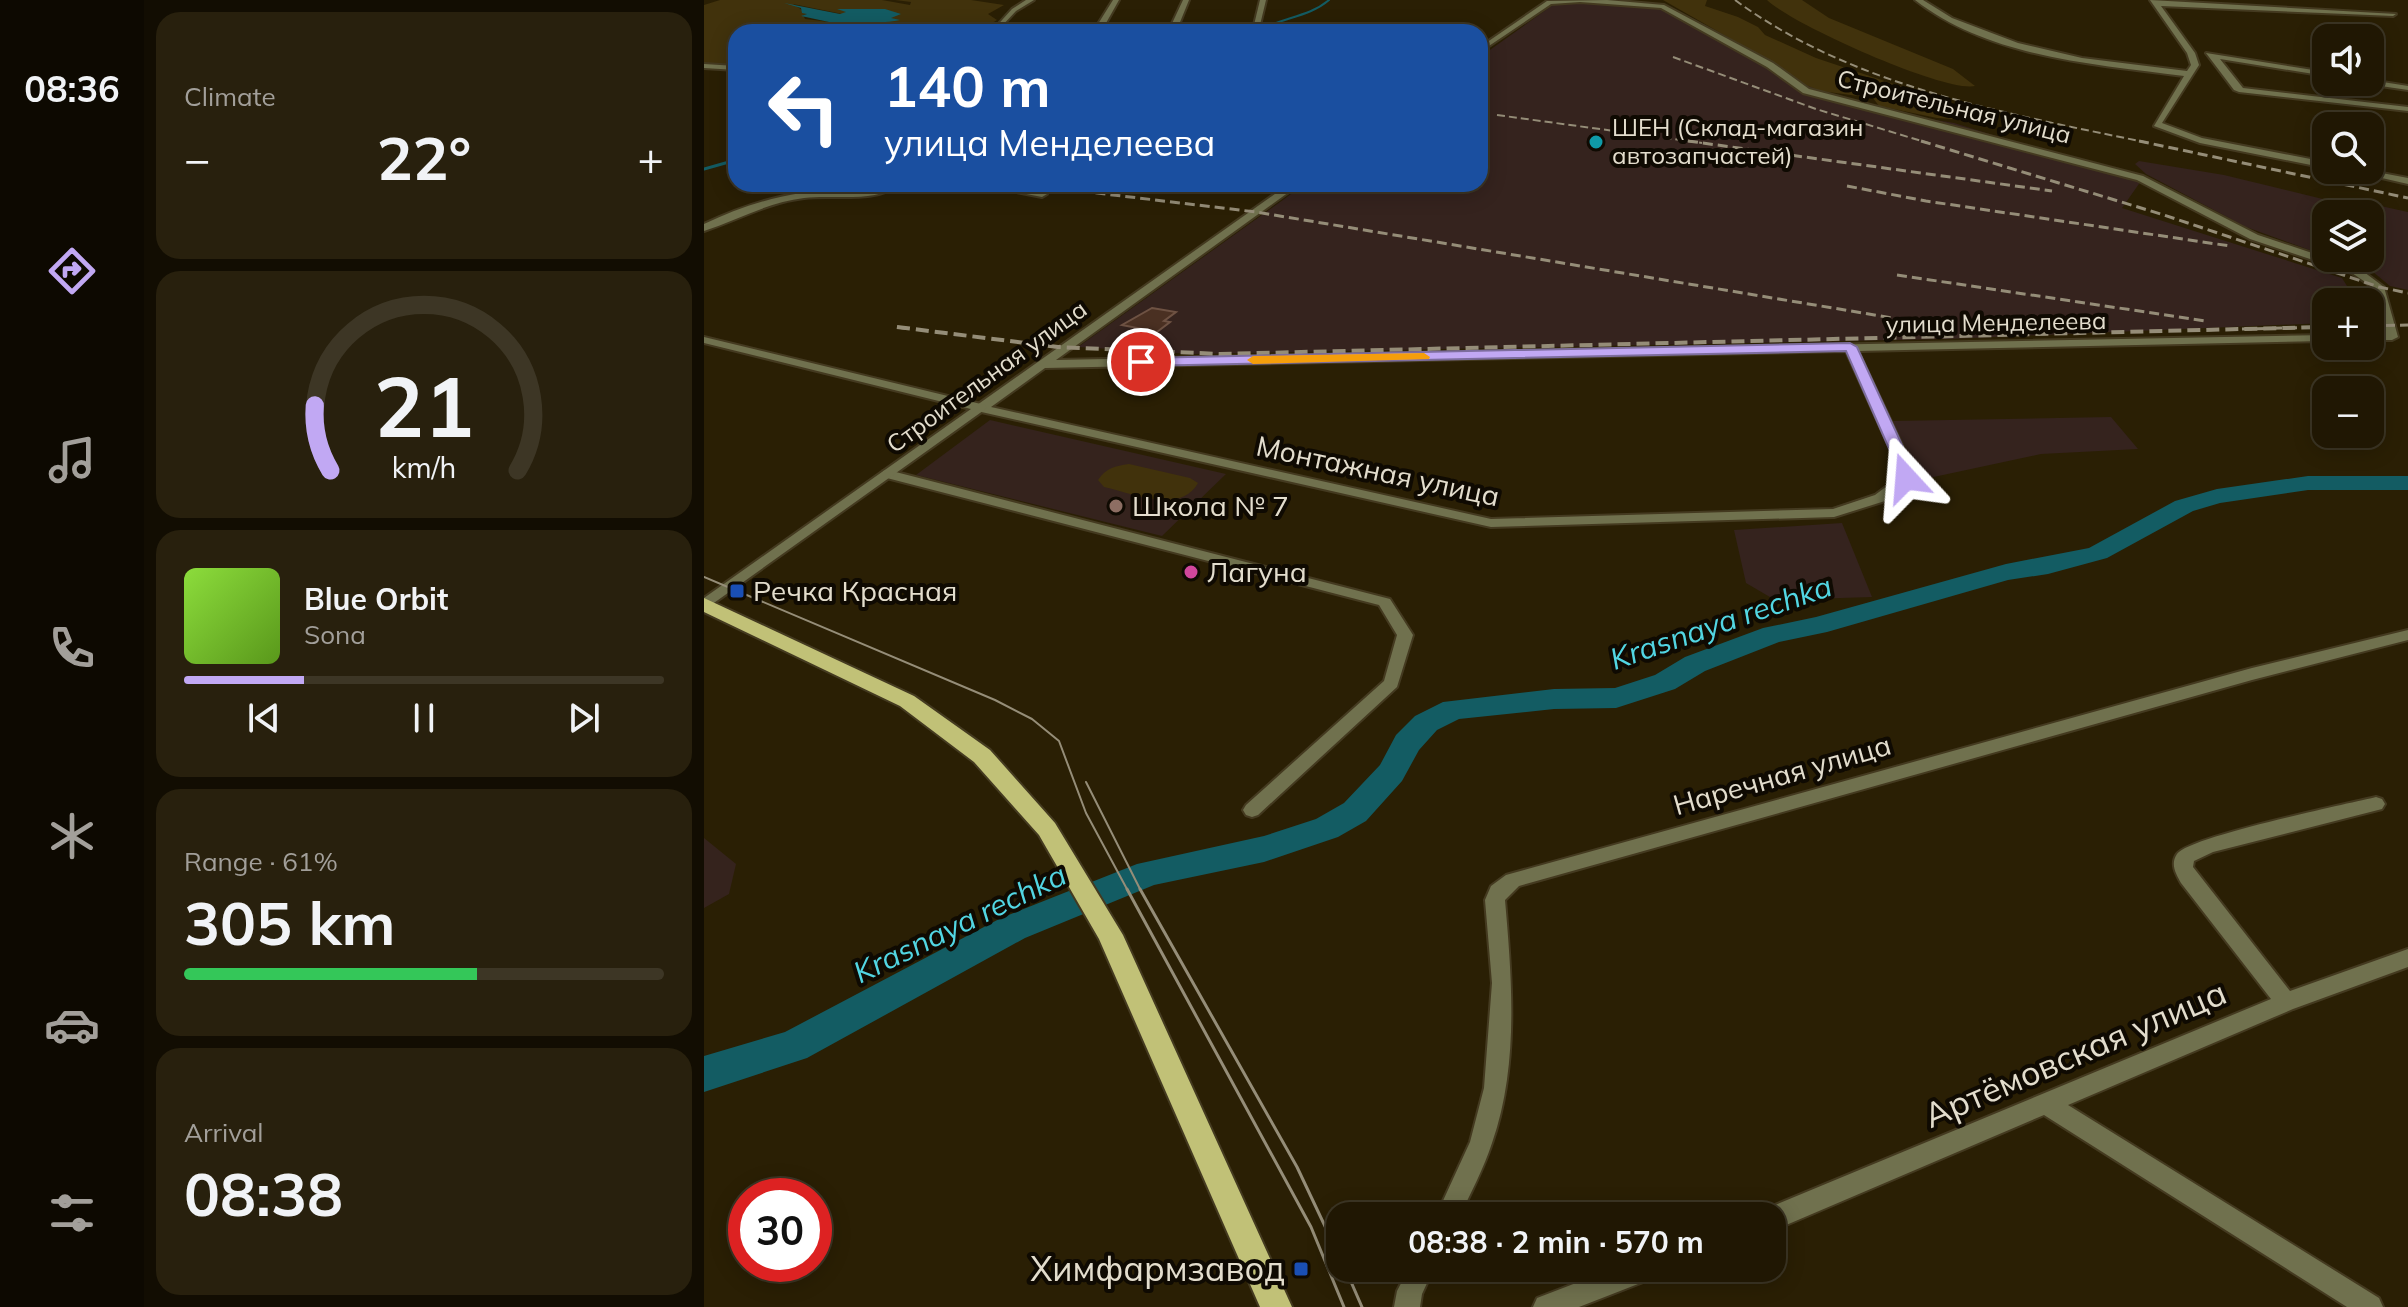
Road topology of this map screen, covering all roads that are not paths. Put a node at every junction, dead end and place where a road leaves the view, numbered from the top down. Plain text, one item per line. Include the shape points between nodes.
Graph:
1 (1031, 0) edge
2 (1116, 0) edge
3 (1186, 0) edge
4 (1263, 0) edge
5 (1918, 0) edge
6 (2154, 2) edge
7 (1660, 3) edge
8 (1536, 4) edge
9 (2393, 14) dead end
10 (999, 24) edge
11 (1102, 24) edge
12 (1176, 24) edge
13 (1257, 24) edge
14 (1488, 43) edge
15 (2191, 53) junction
16 (2213, 55) junction
17 (704, 66) edge
18 (728, 68) edge
19 (2312, 72) edge
20 (2189, 74) junction
21 (2384, 84) edge
22 (2408, 88) edge
23 (2408, 109) edge
24 (2312, 162) edge
25 (2384, 176) edge
26 (2408, 181) edge
27 (820, 192) edge
28 (820, 192) edge
29 (879, 192) edge
30 (1030, 192) edge
31 (1284, 192) edge
32 (1042, 194) dead end
33 (704, 228) edge
34 (2379, 288) edge
35 (2384, 306) edge
36 (2384, 337) edge
37 (2312, 338) edge
38 (704, 340) edge
39 (1850, 347) junction
40 (1043, 364) junction
41 (981, 408) junction
42 (888, 474) junction
43 (705, 604) edge
44 (2408, 635) edge
45 (2376, 804) dead end
46 (1252, 810) dead end
47 (2408, 958) edge
48 (2286, 1002) junction
49 (2045, 1103) junction
50 (1454, 1202) edge
51 (1786, 1213) edge
52 (1415, 1282) edge
53 (1611, 1282) edge
54 (1276, 1307) edge
55 (1407, 1307) edge
56 (1546, 1307) edge
57 (2370, 1307) edge

1 - 10 street
2 - 11 street
3 - 12 street
4 - 13 street
5 - 20 street via 1950,22 2027,51
6 - 9 street
6 - 15 street
7 - 8 street, Строительная улица
7 - 34 street, Строительная улица via 1806,91 2140,178 2254,237 2356,271
8 - 14 street, Строительная улица
15 - 16 street
15 - 20 street via 2195,65
16 - 19 street
16 - 23 street via 2242,90
17 - 18 street
20 - 24 street via 2157,124 2175,133
21 - 22 street
25 - 26 street
27 - 29 street
28 - 33 street via 739,212
30 - 32 street
31 - 40 street, Строительная улица
35 - 36 street, Строительная улица via 2392,337
37 - 39 street, улица Менделеева
38 - 41 street, Монтажная улица
39 - 40 street, улица Менделеева
39 - 41 street, Монтажная улица via 1906,478 1880,498 1834,513 1491,523
40 - 41 street, Строительная улица
41 - 42 street, Строительная улица
42 - 43 street, Строительная улица
42 - 46 street via 1385,602 1405,635 1391,683
43 - 54 main road via 907,701 982,756 1047,829 1110,935
44 - 50 street, Наречная улица via 1513,880 1495,900 1502,983 1491,1110
45 - 48 street via 2209,846 2185,857 2188,878
47 - 48 street, Артёмовская улица
48 - 49 street, Артёмовская улица
49 - 51 street, Артёмовская улица
49 - 57 street
52 - 55 street
53 - 56 street

